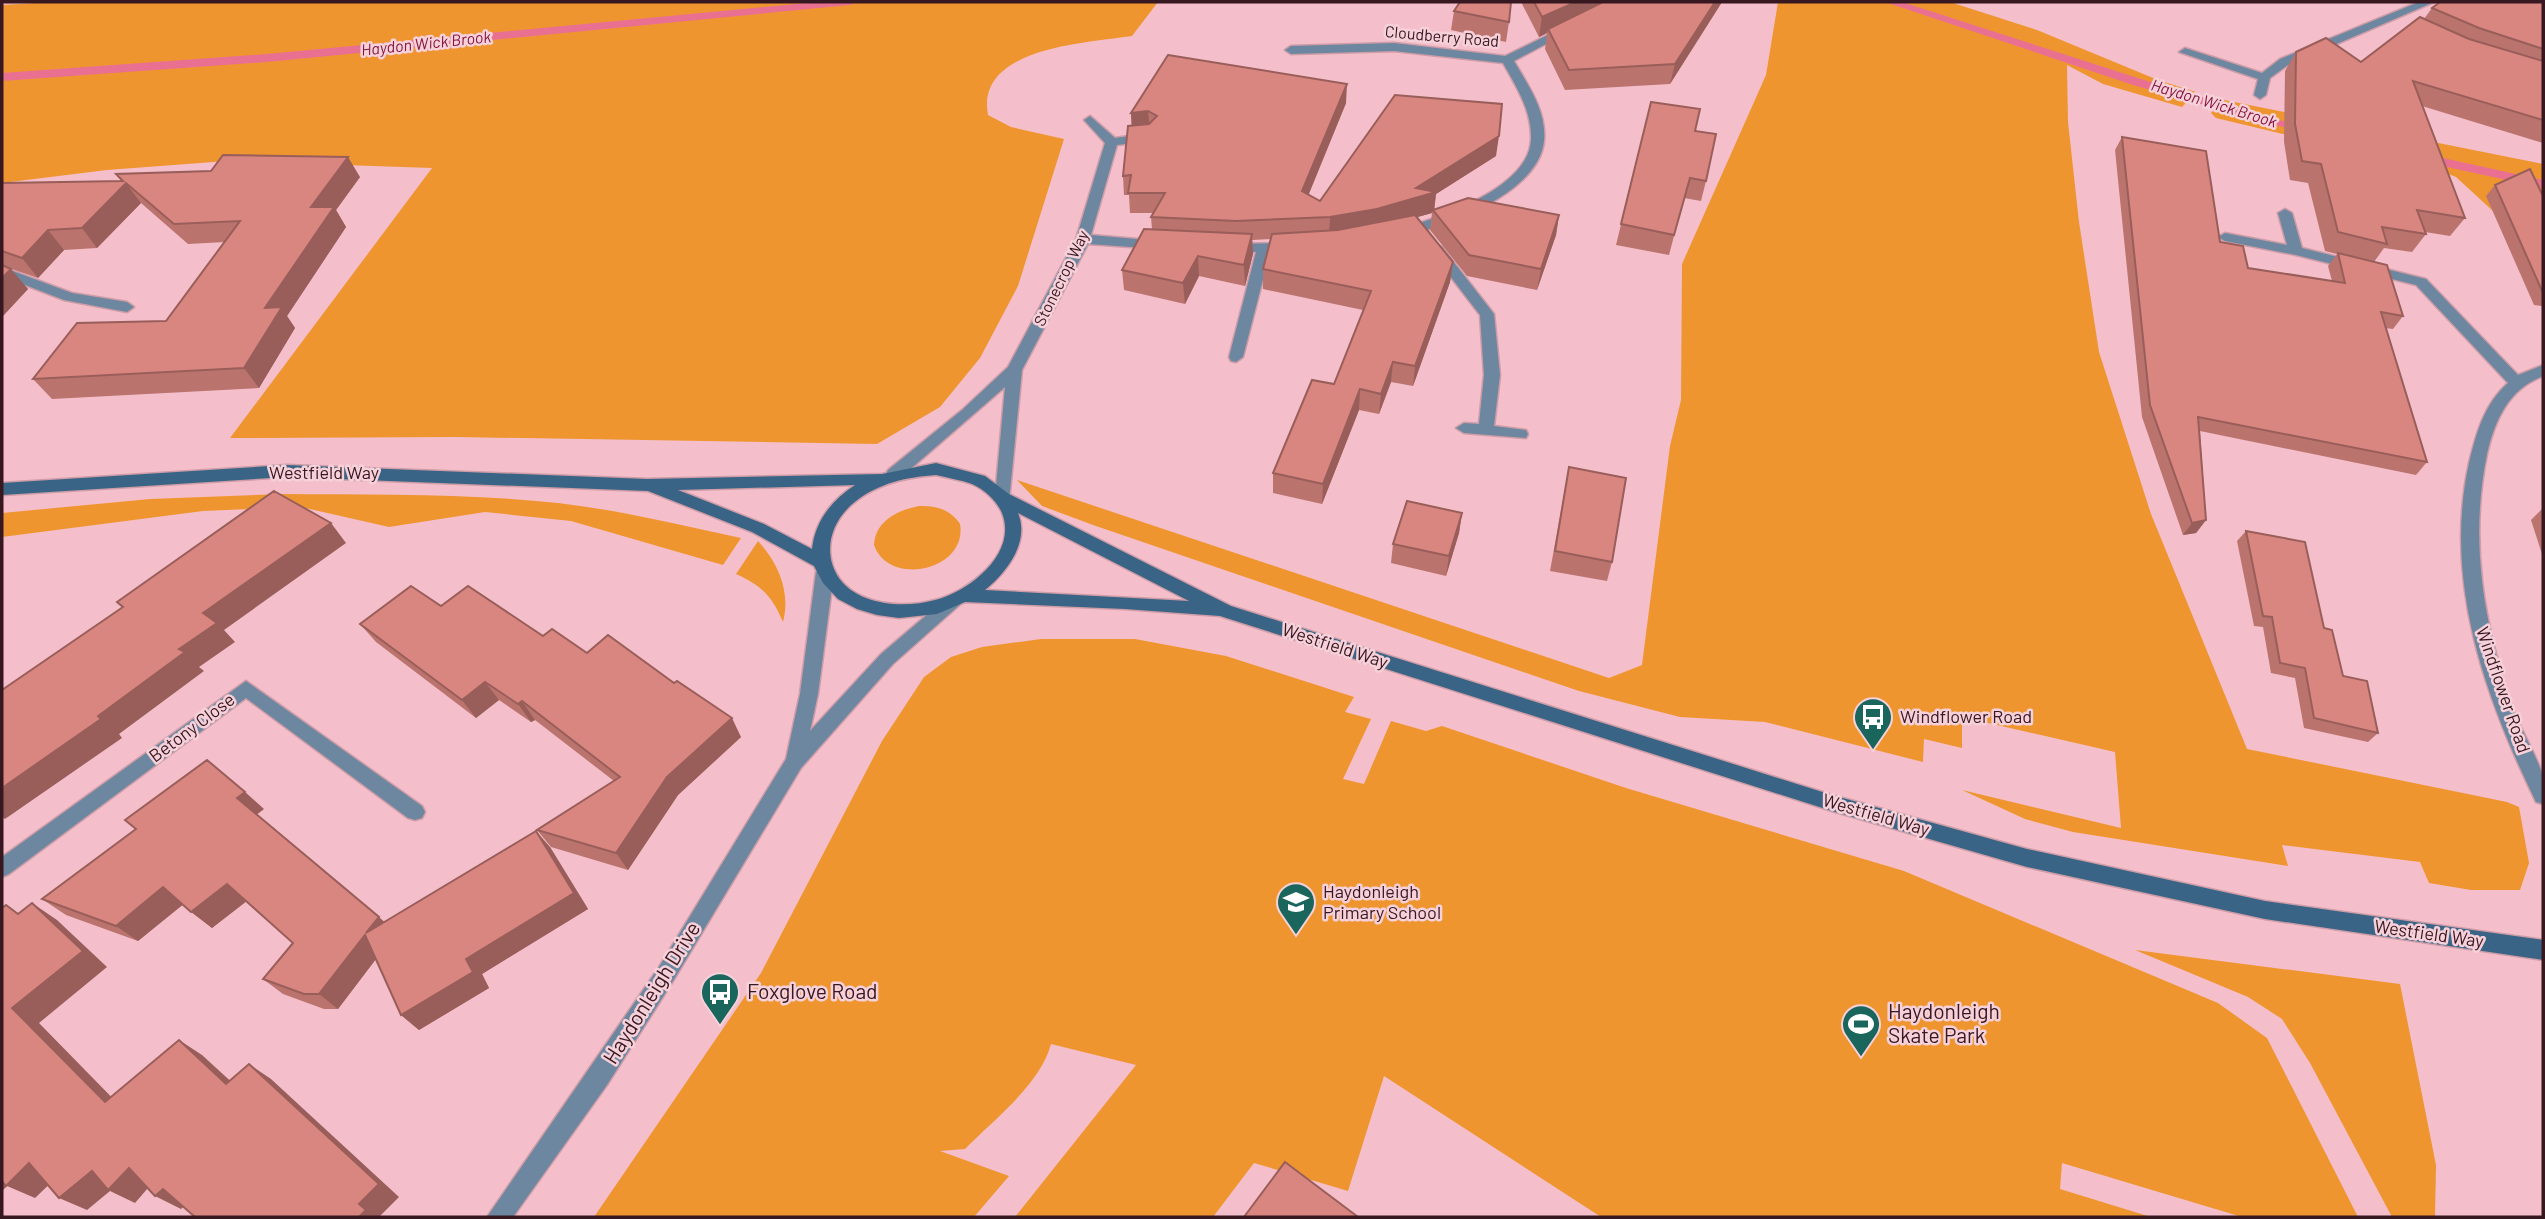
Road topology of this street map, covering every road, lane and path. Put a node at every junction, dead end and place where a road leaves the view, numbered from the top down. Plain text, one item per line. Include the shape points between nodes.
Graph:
1 (2428, 2) edge
2 (2384, 18) junction
3 (1586, 20) edge
4 (2407, 29) edge
5 (1291, 50) dead end
6 (2185, 52) dead end
7 (1507, 60) junction
8 (2264, 77) junction
9 (2260, 96) dead end
10 (1090, 120) dead end
11 (1150, 137) edge
12 (1112, 142) junction
13 (2285, 214) dead end
14 (1419, 229) junction
15 (1394, 234) edge
16 (2225, 237) dead end
17 (1083, 239) junction
18 (1180, 246) edge
19 (1304, 246) edge
20 (1208, 247) edge
21 (1264, 249) junction
22 (2296, 251) junction
23 (2, 271) edge
24 (127, 307) dead end
25 (1236, 357) dead end
26 (2543, 369) edge
27 (1014, 370) junction
28 (2515, 382) junction
29 (1464, 428) dead end
30 (1486, 430) junction
31 (1520, 434) dead end
32 (887, 477) junction
33 (647, 485) junction
34 (2, 489) edge
35 (1004, 498) junction
36 (823, 567) junction
37 (960, 598) junction
38 (1225, 611) junction
39 (794, 762) junction
40 (2543, 796) edge
41 (415, 812) dead end
42 (2, 868) edge
43 (2543, 950) edge
44 (499, 1217) edge

1 - 2 street
2 - 4 street
2 - 8 street via 2284,62
3 - 7 street, Cloudberry Road
5 - 7 street, Cloudberry Road via 1394,47
6 - 8 street
7 - 14 street, Cloudberry Road via 1537,119 1535,157 1506,189
8 - 9 street
10 - 12 street
11 - 12 street
12 - 17 street, Stonecrop Way
13 - 22 street
14 - 15 street, Cloudberry Road
14 - 30 street via 1487,314 1492,375
16 - 22 street
17 - 18 street
17 - 27 street, Stonecrop Way
19 - 21 street
20 - 21 street
21 - 25 street
22 - 28 street via 2421,282
23 - 24 street via 69,297
26 - 28 street
27 - 32 street, Stonecrop Way
27 - 35 street, Stonecrop Way
28 - 40 street, Windflower Road via 2499,400 2475,465 2469,539 2477,612 2490,662 2516,738
29 - 30 street
30 - 31 street
32 - 33 main road, Westfield Way
32 - 35 main road, Westfield Way via 936,469 956,471 991,485
32 - 36 main road, Westfield Way via 840,506 821,543
33 - 34 main road, Westfield Way via 287,471
33 - 36 main road, Westfield Way via 758,528
35 - 37 main road, Westfield Way via 1015,523 1011,549 994,575
35 - 38 main road, Westfield Way
36 - 37 main road, Westfield Way via 841,592 866,606 910,611
36 - 39 street, Haydonleigh Drive via 810,694
37 - 38 main road, Westfield Way via 1125,602
37 - 39 street, Haydonleigh Drive via 887,659
38 - 43 main road, Westfield Way via 1832,803 2027,858 2265,909
39 - 44 street, Haydonleigh Drive via 666,974
41 - 42 street, Betony Close via 246,688

